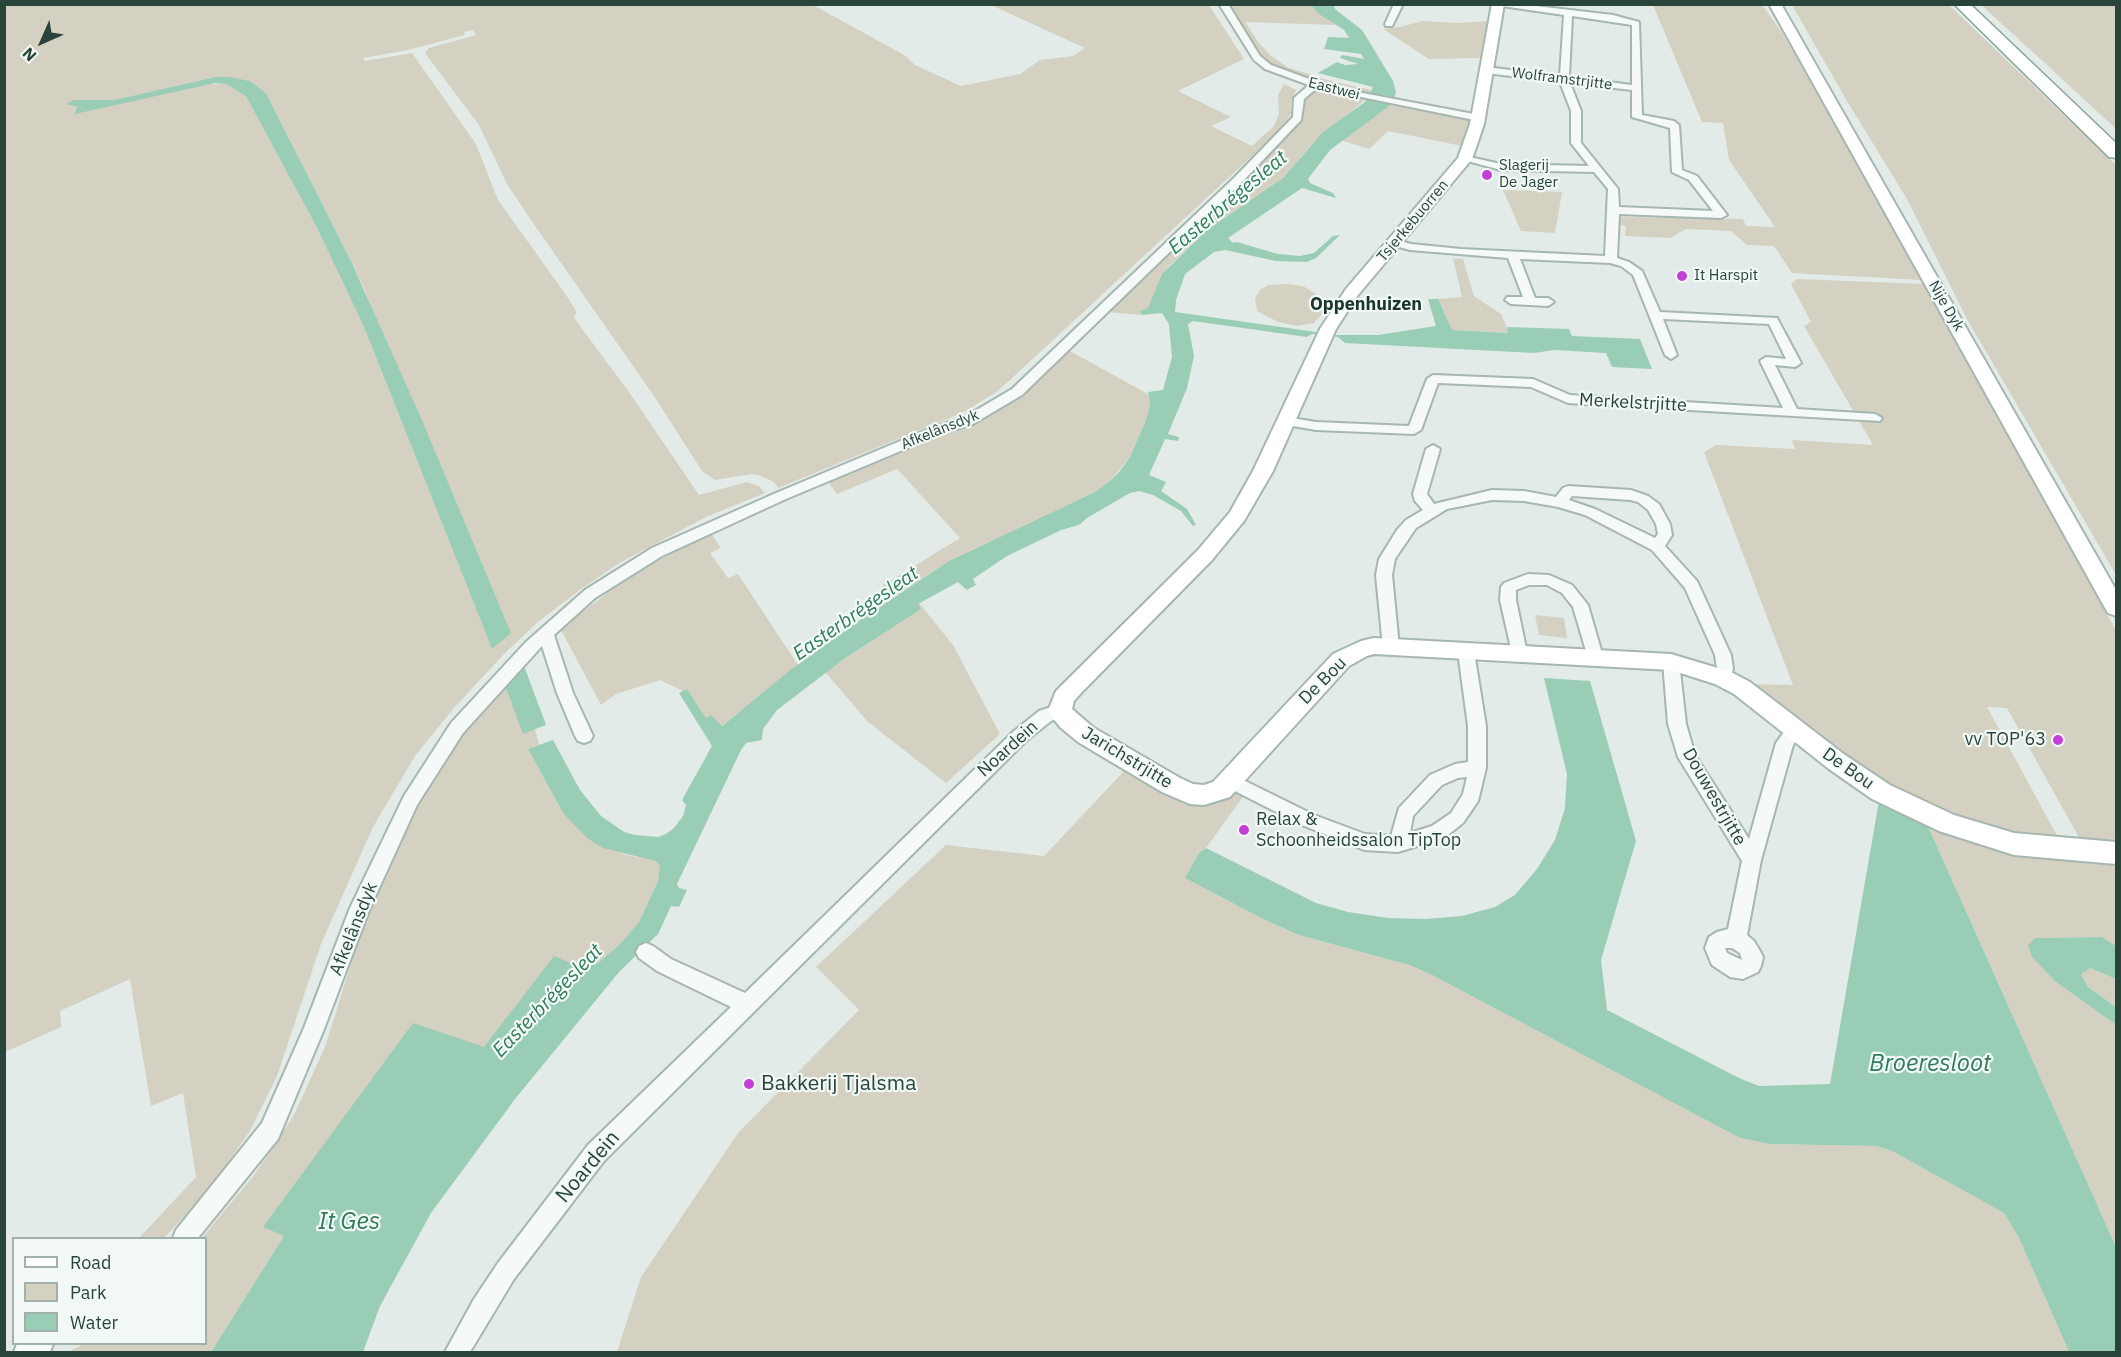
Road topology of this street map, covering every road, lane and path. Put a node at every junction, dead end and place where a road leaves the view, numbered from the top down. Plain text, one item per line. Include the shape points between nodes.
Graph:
1 (1223, 4) edge
2 (1399, 4) edge
3 (1492, 4) edge
4 (1774, 4) edge
5 (1961, 4) edge
6 (1975, 4) edge
7 (1498, 5) edge
8 (1613, 6) dead end
9 (1568, 13) junction
10 (1613, 18) junction
11 (1389, 24) dead end
12 (1486, 70) junction
13 (1564, 80) junction
14 (1314, 85) junction
15 (1637, 88) junction
16 (1479, 118) junction
17 (2116, 136) edge
18 (2116, 153) edge
19 (1465, 159) junction
20 (1597, 170) junction
21 (1614, 210) junction
22 (1396, 243) junction
23 (1514, 255) junction
24 (1611, 260) junction
25 (1511, 300) dead end
26 (1530, 301) junction
27 (1548, 302) dead end
28 (1654, 315) junction
29 (1671, 355) dead end
30 (1792, 413) junction
31 (1875, 418) dead end
32 (1286, 421) junction
33 (1433, 448) dead end
34 (1560, 502) junction
35 (1432, 511) junction
36 (1657, 546) junction
37 (2116, 608) edge
38 (546, 634) junction
39 (1391, 646) junction
40 (1466, 652) junction
41 (1519, 652) junction
42 (1595, 657) junction
43 (1671, 662) junction
44 (1723, 678) junction
45 (1060, 711) junction
46 (1795, 730) junction
47 (584, 736) dead end
48 (1477, 768) junction
49 (1229, 780) junction
50 (1398, 844) junction
51 (2116, 853) edge
52 (1752, 860) junction
53 (1736, 939) dead end
54 (646, 952) dead end
55 (747, 1004) junction
56 (186, 1237) edge
57 (39, 1345) edge
58 (26, 1353) edge
59 (457, 1353) edge

1 - 14 street, Eastwei via 1257,58 1268,67
2 - 11 street
3 - 7 street
4 - 37 street, Nije Dyk
5 - 18 highway
6 - 17 highway
7 - 9 street
7 - 12 street, Tsjerkebuorren
8 - 10 street
9 - 10 street
9 - 13 street
10 - 15 street via 1636,24
12 - 13 street, Wolframstrjitte
12 - 16 street, Tsjerkebuorren
13 - 15 street, Wolframstrjitte
13 - 20 street via 1576,111 1576,143
14 - 16 street, Eastwei
14 - 38 street, Afkelânsdyk via 1299,98 1298,118 1239,179 1017,392 968,421 941,429 657,552 590,594
15 - 21 street via 1637,117 1674,127 1677,172 1693,178 1721,215
16 - 19 street, Tsjerkebuorren
19 - 20 street via 1501,167
19 - 22 street, Tsjerkebuorren
20 - 21 street via 1613,189
21 - 24 street
22 - 23 street
22 - 32 street, Tsjerkebuorren via 1352,292 1326,335
23 - 24 street
23 - 26 street
24 - 28 street via 1636,270
25 - 26 street
26 - 27 street
28 - 29 street
28 - 30 street via 1773,321 1795,363 1766,361
30 - 31 street, Merkelstrjitte
30 - 32 street, Merkelstrjitte via 1568,399 1533,383 1433,379 1414,430
32 - 45 street via 1254,488 1223,534 1074,686
33 - 35 street via 1420,494
34 - 35 street via 1492,495
34 - 36 street via 1590,512
34 - 36 street via 1568,491 1643,499 1654,507 1663,524 1665,535
35 - 39 street via 1402,534 1387,559 1384,575
36 - 44 street via 1692,585 1723,655
38 - 47 street
38 - 56 street, Afkelânsdyk via 457,728 410,801 360,908 270,1131
39 - 40 street, De Bou
39 - 49 street, De Bou via 1361,649 1341,660
40 - 41 street, De Bou
40 - 48 street via 1478,726
41 - 42 street, De Bou
41 - 42 street via 1509,587 1528,579 1549,580 1567,589 1580,605
42 - 43 street, De Bou
43 - 44 street, De Bou
43 - 52 street, Douwestrjitte via 1677,724 1687,756
44 - 46 street, De Bou via 1742,688
45 - 49 street, Jarichstrjitte via 1086,735 1190,794 1221,790
45 - 55 street, Noardein via 1045,716 1020,736
46 - 51 street, De Bou via 1881,792 1948,824 2014,844
46 - 52 street, Douwestrjitte via 1785,743
48 - 50 street via 1455,771 1436,780 1405,813
48 - 50 street via 1472,796 1457,818 1438,832
49 - 50 street via 1308,820 1364,842
52 - 53 street, Douwestrjitte
54 - 55 street via 664,965
55 - 59 street, Noardein via 596,1153 506,1271
57 - 58 street

